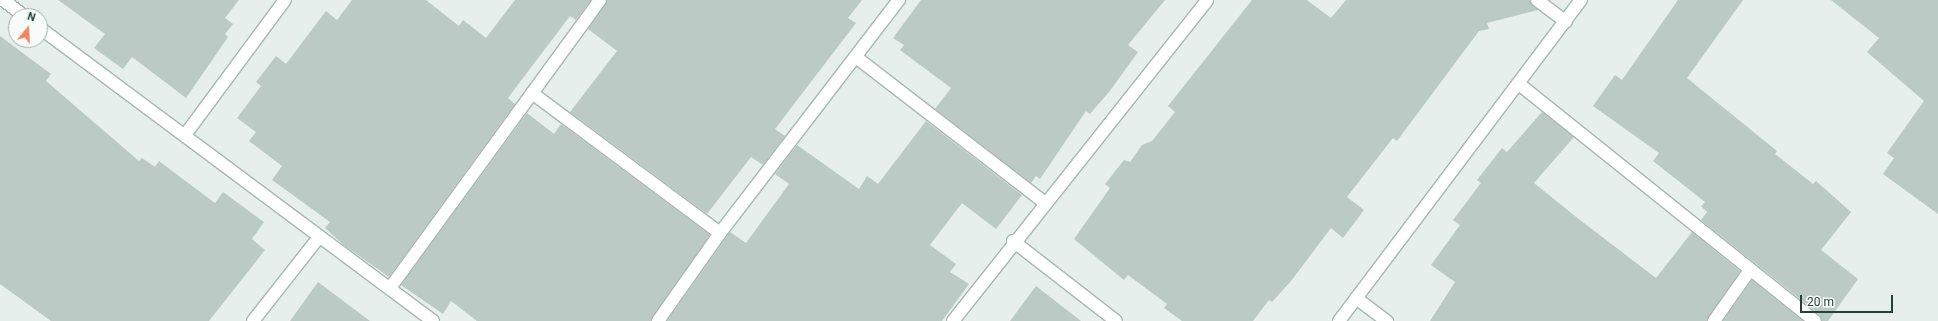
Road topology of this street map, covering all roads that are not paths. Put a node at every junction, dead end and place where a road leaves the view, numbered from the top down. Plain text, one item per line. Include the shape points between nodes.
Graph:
1 (3, 0) edge
2 (285, 0) edge
3 (600, 0) edge
4 (899, 0) edge
5 (1207, 0) edge
6 (1537, 0) edge
7 (1581, 0) edge
8 (14, 8) edge
9 (1566, 22) junction
10 (48, 34) edge
11 (857, 58) junction
12 (1519, 84) junction
13 (532, 93) junction
14 (185, 135) junction
15 (1044, 202) junction
16 (720, 233) junction
17 (319, 237) junction
18 (1013, 241) junction
19 (1750, 270) junction
20 (390, 288) junction
21 (1356, 298) junction
22 (253, 321) edge
23 (432, 321) edge
24 (658, 321) edge
25 (953, 321) edge
26 (1116, 321) edge
27 (1338, 321) edge
28 (1387, 321) edge
29 (1714, 321) edge
30 (1815, 321) edge

1 - 8 street
2 - 14 street
3 - 13 street
4 - 11 street
5 - 15 street
6 - 9 street
7 - 9 street
9 - 12 street
10 - 14 street
11 - 15 street
11 - 16 street
12 - 19 street
12 - 21 street
13 - 16 street
13 - 20 street
14 - 17 street
15 - 18 street
16 - 24 street
17 - 20 street
17 - 22 street
18 - 25 street
18 - 26 street
19 - 29 street
19 - 30 street
20 - 23 street
21 - 27 street
21 - 28 street

